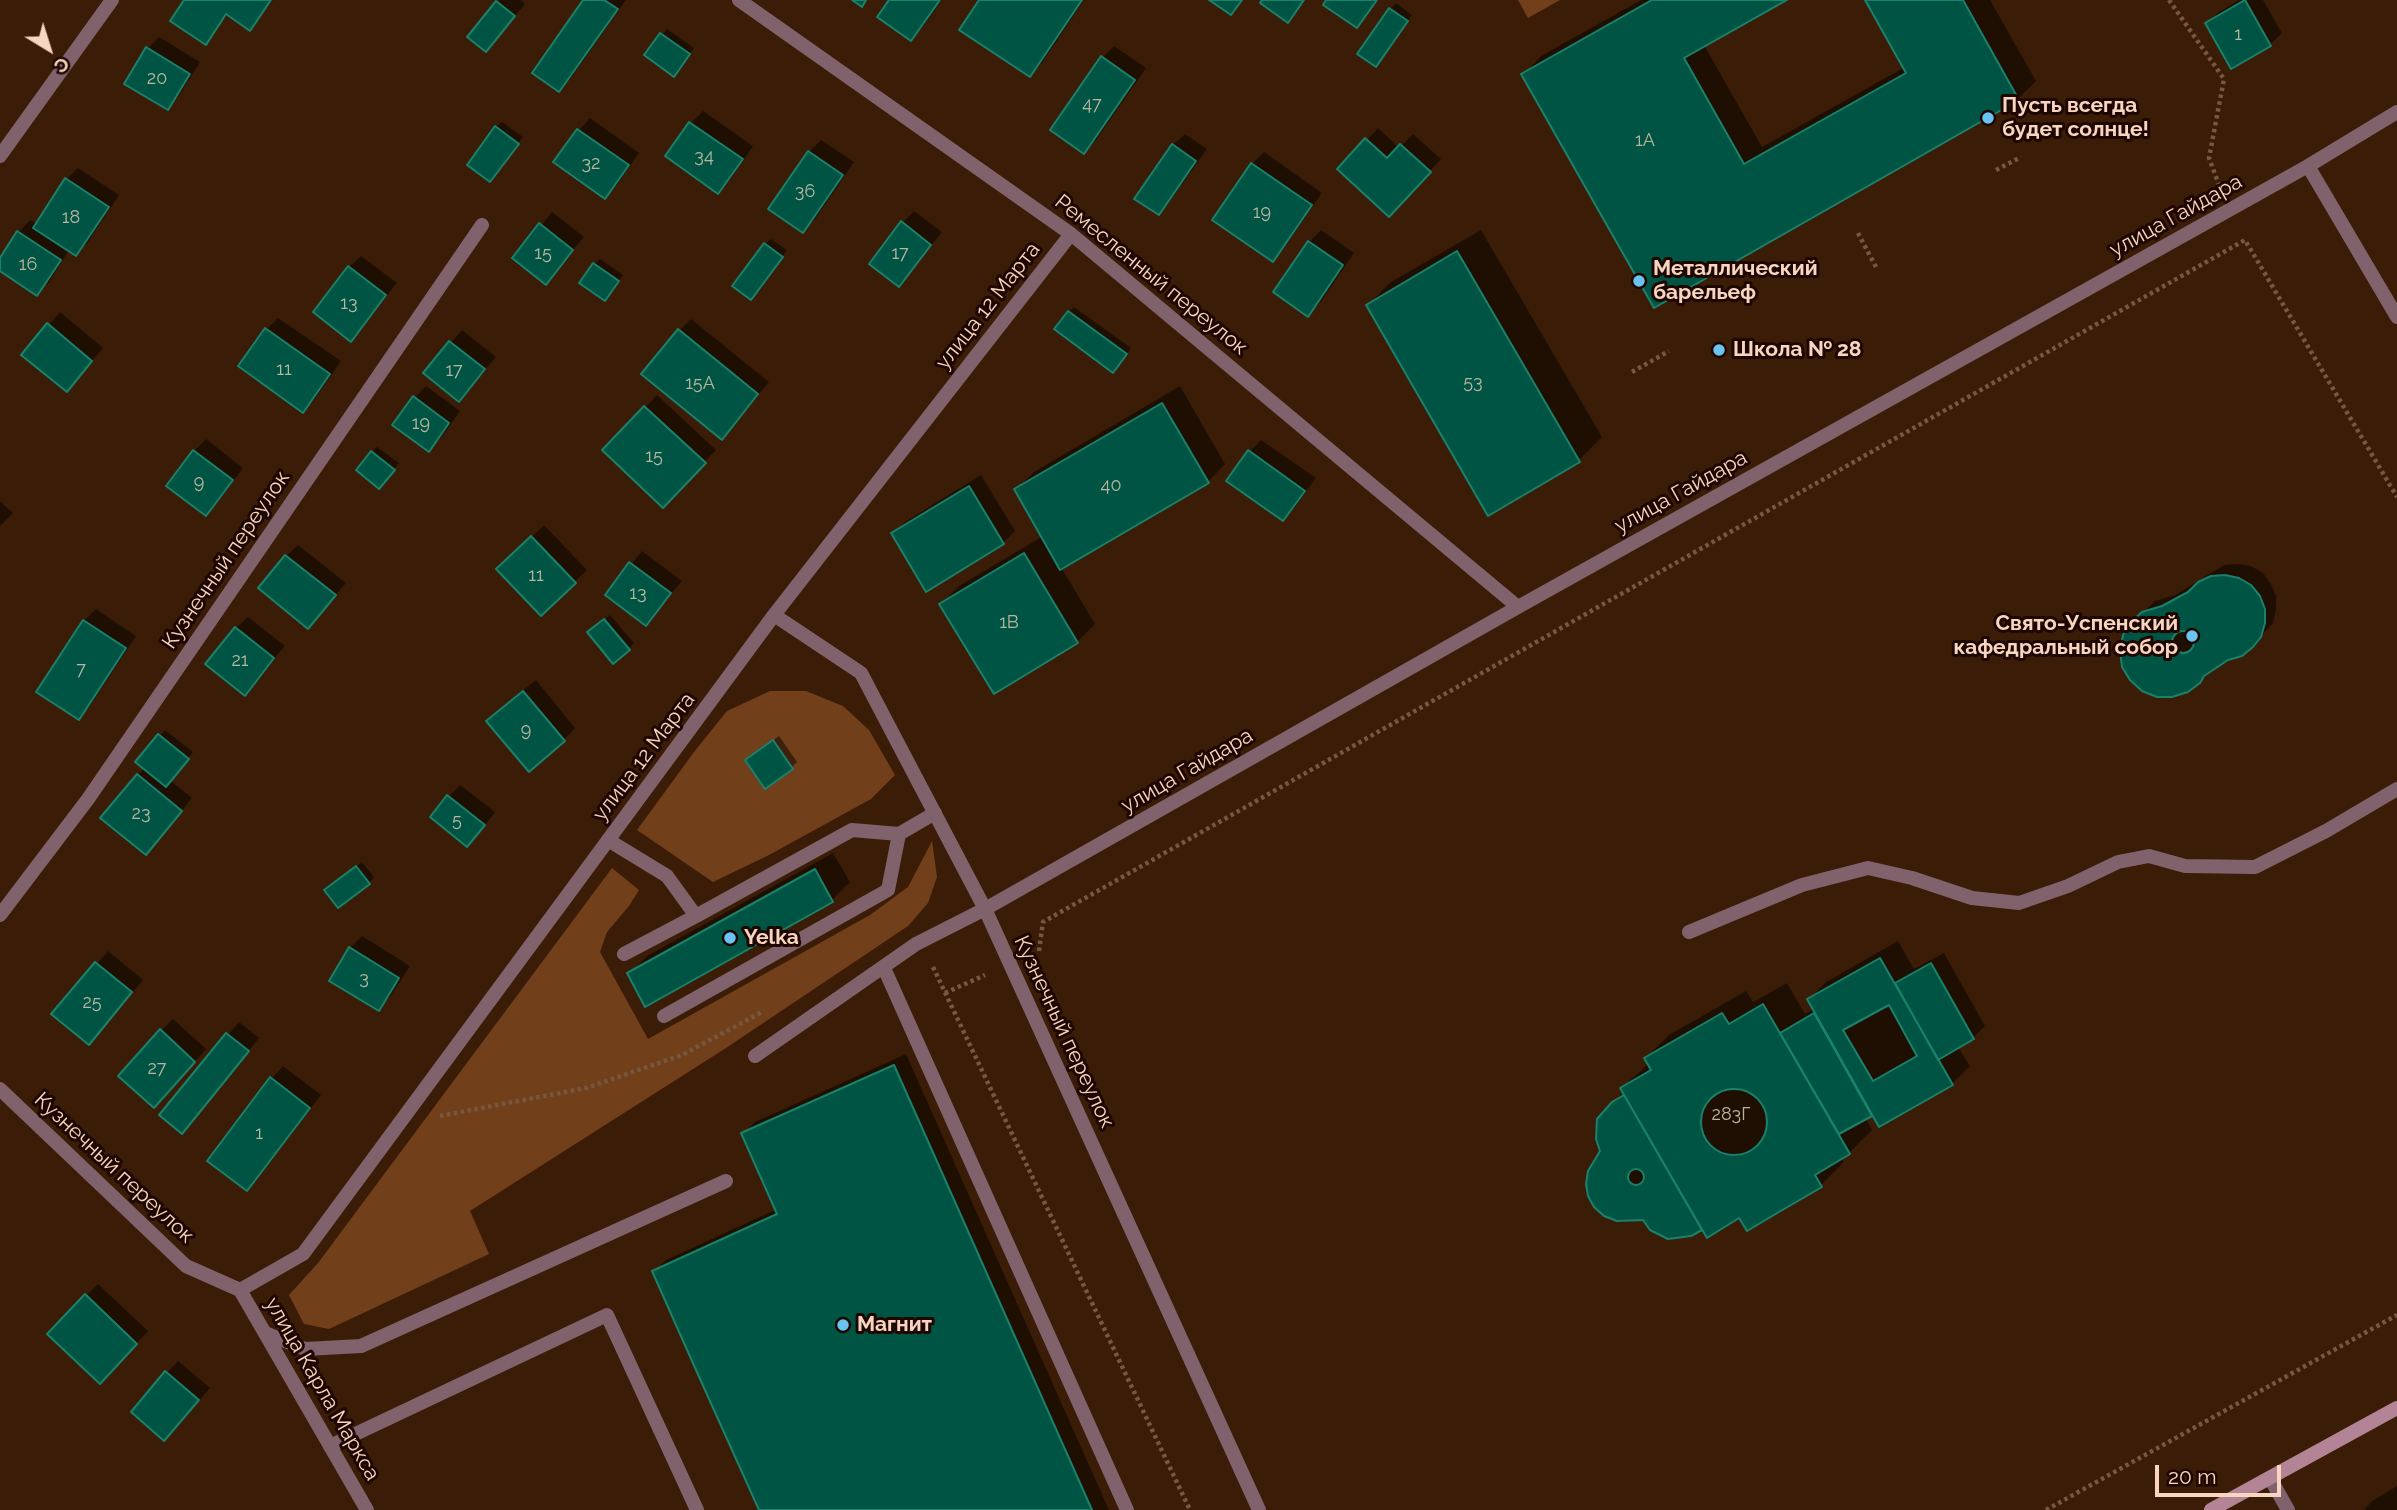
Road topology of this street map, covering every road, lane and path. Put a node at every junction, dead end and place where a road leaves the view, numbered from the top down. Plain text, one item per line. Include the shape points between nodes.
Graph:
1 (112, 0) edge
2 (739, 0) edge
3 (2169, 0) edge
4 (2397, 112) edge
5 (0, 156) edge
6 (2021, 156) dead end
7 (2308, 166) junction
8 (1996, 170) dead end
9 (2229, 210) junction
10 (482, 225) dead end
11 (1858, 233) dead end
12 (1071, 234) junction
13 (2245, 240) junction
14 (1877, 269) dead end
15 (2397, 317) edge
16 (1670, 351) dead end
17 (1632, 372) dead end
18 (2397, 497) edge
19 (1518, 607) junction
20 (774, 615) junction
21 (2397, 789) edge
22 (935, 813) junction
23 (899, 834) junction
24 (608, 840) junction
25 (985, 909) junction
26 (0, 915) edge
27 (696, 916) junction
28 (1689, 932) dead end
29 (916, 944) junction
30 (1039, 951) dead end
31 (624, 954) dead end
32 (884, 968) junction
33 (989, 974) dead end
34 (945, 993) junction
35 (769, 1008) dead end
36 (664, 1016) dead end
37 (755, 1056) dead end
38 (0, 1089) edge
39 (399, 1123) junction
40 (726, 1181) dead end
41 (240, 1290) junction
42 (2397, 1315) edge
43 (265, 1333) junction
44 (2397, 1408) edge
45 (330, 1446) junction
46 (2270, 1478) junction
47 (367, 1510) edge
48 (697, 1510) edge
49 (1127, 1510) edge
50 (1190, 1510) edge
51 (1259, 1510) edge
52 (2046, 1510) edge
53 (2211, 1510) edge
54 (2288, 1510) edge

1 - 5 street
2 - 12 street, Ремесленный переулок
3 - 9 path via 2224,79 2209,158
4 - 7 street, улица Гайдара
6 - 8 path
7 - 9 street, улица Гайдара
7 - 15 street
9 - 13 path
9 - 19 street, улица Гайдара
10 - 26 street, Кузнечный переулок via 88,799
11 - 14 path
12 - 19 street, Ремесленный переулок
12 - 20 street, улица 12 Марта
13 - 18 path
13 - 30 path via 1043,922
16 - 17 path
19 - 25 street, улица Гайдара
20 - 22 street, Кузнечный переулок via 861,673
20 - 24 street, улица 12 Марта
21 - 28 street via 2255,867 2185,866 2149,856 2118,862 2019,903 1972,898 1868,868 1802,885
22 - 23 street
22 - 25 street, Кузнечный переулок
23 - 27 street via 852,830
23 - 36 street via 888,890
24 - 27 street via 667,876
24 - 39 street, улица 12 Марта
25 - 29 street, улица Гайдара
25 - 51 street, Кузнечный переулок
27 - 31 street
29 - 32 street, улица Гайдара
29 - 34 path
32 - 37 street, улица Гайдара
32 - 49 street
33 - 34 path
34 - 50 path
35 - 39 path via 682,1055 586,1087
38 - 41 street, Кузнечный переулок via 186,1266
39 - 41 street, улица 12 Марта via 303,1254
40 - 43 street via 361,1346 305,1349
41 - 43 street, улица Карла Маркса
42 - 52 path
43 - 45 street, улица Карла Маркса
44 - 46 main road
45 - 47 street, улица Карла Маркса
45 - 48 street via 607,1315
46 - 53 main road
46 - 54 street

